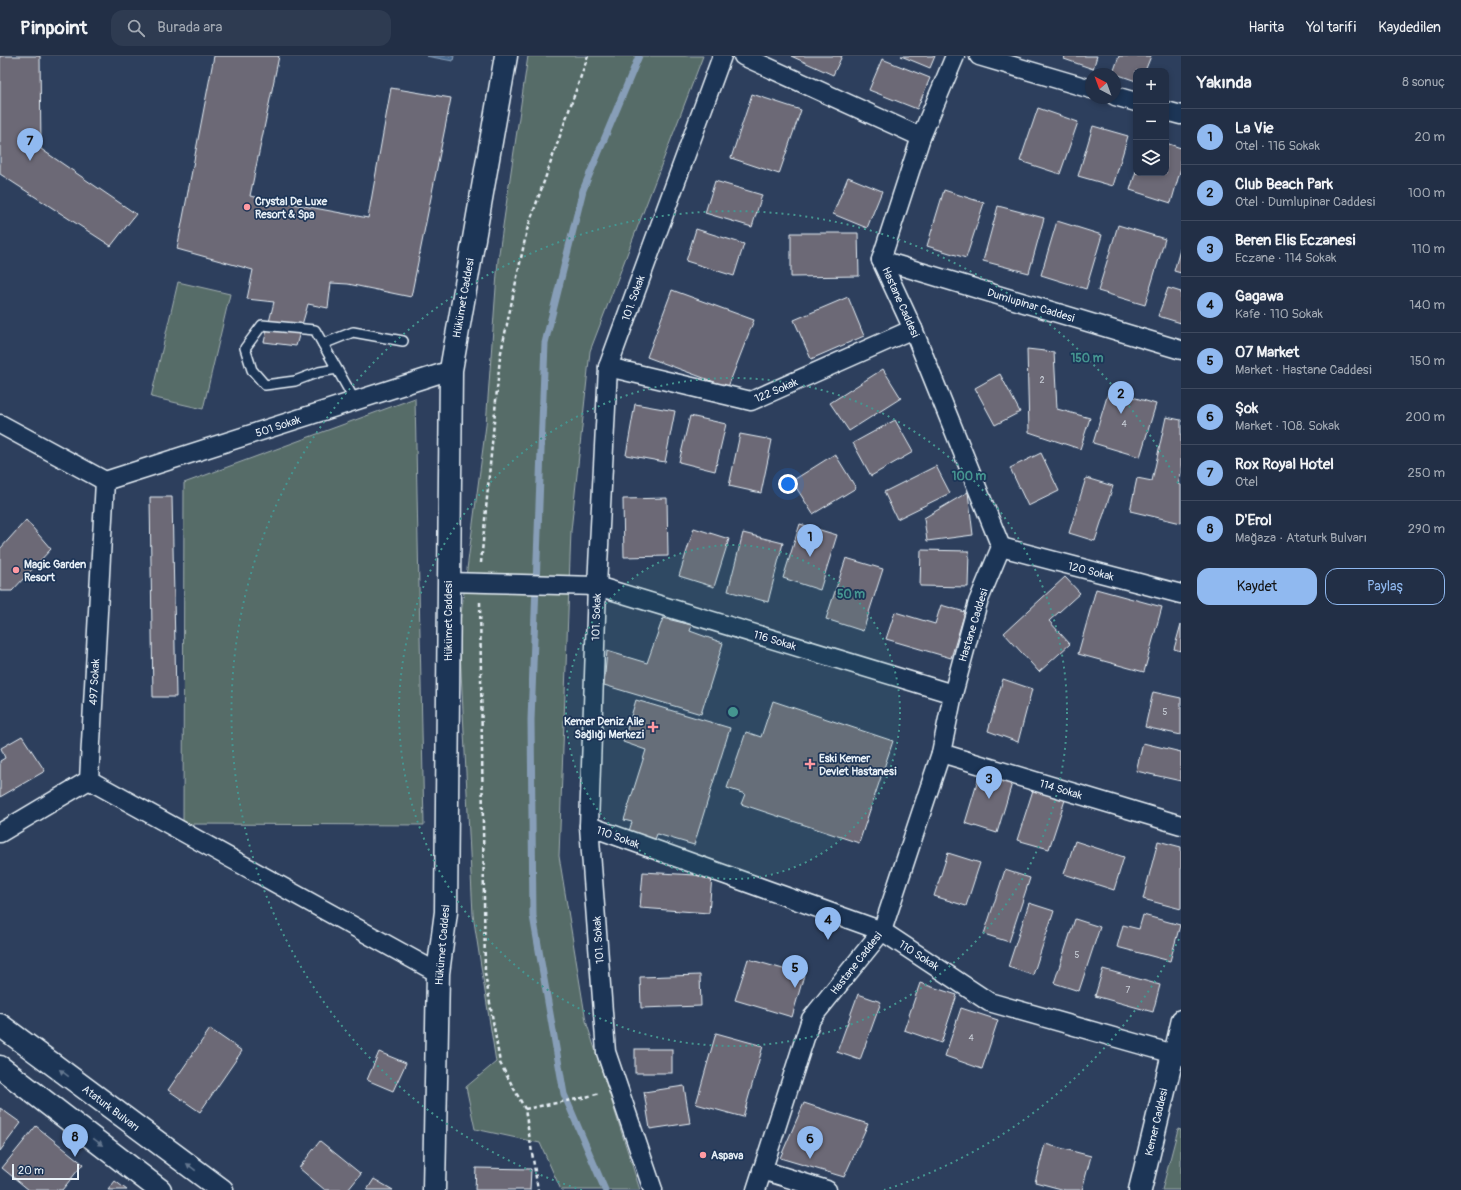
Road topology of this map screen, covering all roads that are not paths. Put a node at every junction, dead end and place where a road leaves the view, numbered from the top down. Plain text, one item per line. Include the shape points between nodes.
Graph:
1 (506, 56) edge
2 (722, 56) edge
3 (743, 56) edge
4 (955, 56) edge
5 (979, 56) edge
6 (1085, 87) edge
7 (1121, 98) edge
8 (1133, 101) edge
9 (1169, 112) edge
10 (1181, 115) edge
11 (921, 137) junction
12 (881, 260) junction
13 (913, 329) junction
14 (403, 341) dead end
15 (323, 344) junction
16 (1181, 350) edge
17 (608, 367) junction
18 (337, 369) junction
19 (451, 370) junction
20 (355, 401) junction
21 (0, 424) edge
22 (105, 481) junction
23 (1001, 547) junction
24 (448, 582) junction
25 (597, 586) junction
26 (1181, 594) edge
27 (953, 694) junction
28 (941, 753) junction
29 (89, 780) junction
30 (1181, 825) edge
31 (589, 826) junction
32 (0, 833) edge
33 (882, 931) junction
34 (438, 973) junction
35 (1181, 1019) edge
36 (0, 1025) edge
37 (1177, 1055) edge
38 (0, 1067) edge
39 (762, 1170) junction
40 (160, 1190) edge
41 (222, 1190) edge
42 (434, 1190) edge
43 (653, 1190) edge
44 (756, 1190) edge
45 (827, 1190) edge
46 (1140, 1190) edge

1 - 19 street, Hükümet Caddesi
2 - 17 street, 101. Sokak
3 - 11 street
4 - 11 street, Hastane Caddesi
5 - 6 street
7 - 8 street
9 - 10 street
11 - 12 street, Hastane Caddesi
12 - 13 street, Hastane Caddesi
12 - 16 street, Dumlupinar Caddesi
13 - 17 street, 122 Sokak via 751,401
13 - 23 street, Hastane Caddesi
14 - 15 lane via 353,332
15 - 18 lane
15 - 18 lane via 315,330 262,326 245,348 252,370 265,385 295,381 319,372
17 - 25 street, 101. Sokak
18 - 20 lane
19 - 20 street, 501 Sokak
19 - 24 street, Hükümet Caddesi
20 - 22 street, 501 Sokak
21 - 22 street
22 - 29 street, 497 Sokak
23 - 26 street, 120 Sokak
23 - 27 street, Hastane Caddesi via 978,602
24 - 25 street, 116 Sokak
24 - 34 street, Hükümet Caddesi via 446,912
25 - 27 street, 116 Sokak
25 - 31 street, 101. Sokak
27 - 28 street, Hastane Caddesi
28 - 30 street, 114 Sokak
28 - 33 street, Hastane Caddesi
29 - 32 street
29 - 34 street
31 - 33 street, 110 Sokak
31 - 43 street, 101. Sokak via 606,1052
33 - 37 street, 110 Sokak via 989,1002
33 - 39 street, Hastane Caddesi via 811,1019
34 - 42 street, Hükümet Caddesi
35 - 37 street
41 -> 36 street, Ataturk Bulvarı
37 - 46 street, Kemer Caddesi
38 -> 40 street
39 - 44 street, Hastane Caddesi
39 - 45 street

